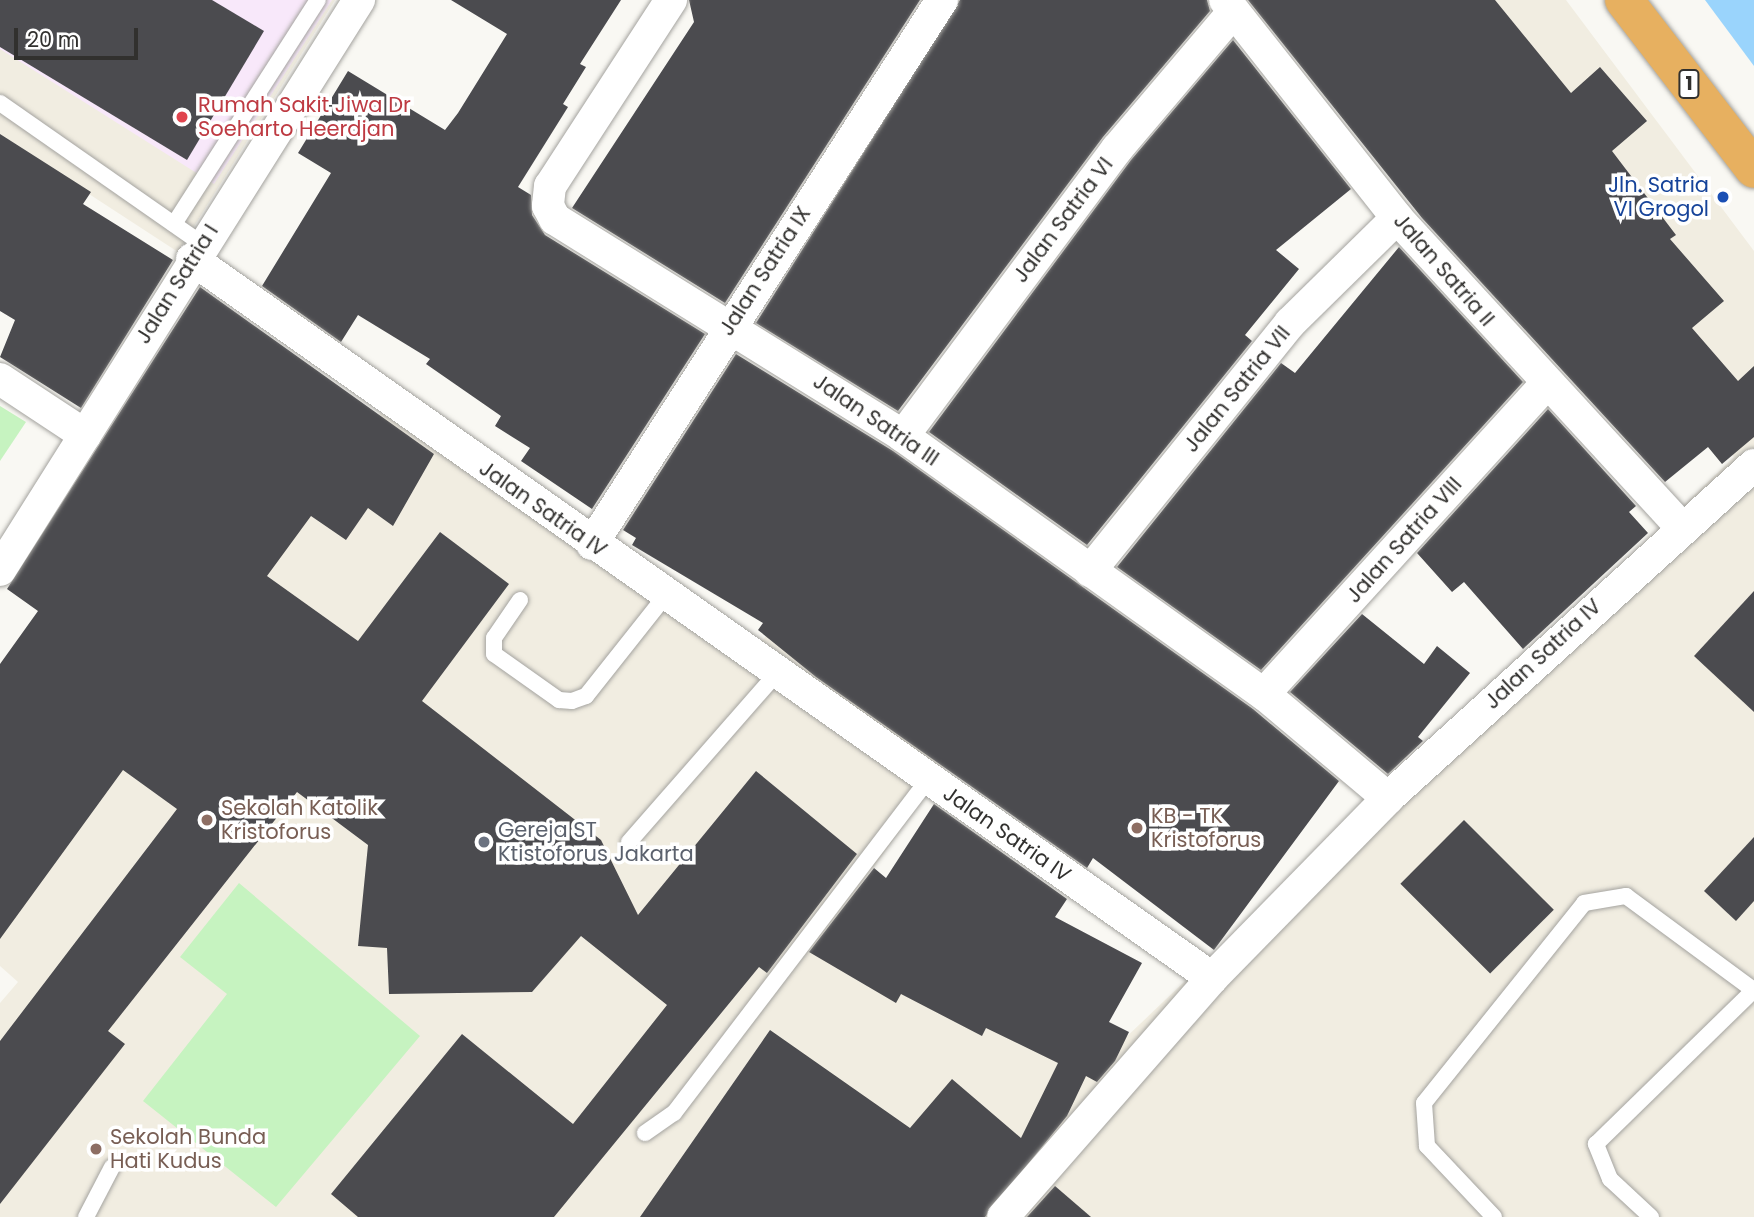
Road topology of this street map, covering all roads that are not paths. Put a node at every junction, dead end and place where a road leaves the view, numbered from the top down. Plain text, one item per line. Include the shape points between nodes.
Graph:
1 (318, 0) edge
2 (359, 0) edge
3 (671, 0) edge
4 (942, 0) edge
5 (1624, 0) edge
6 (1229, 6) edge
7 (0, 103) edge
8 (1754, 169) edge
9 (1397, 218) junction
10 (174, 224) junction
11 (197, 251) junction
12 (730, 324) junction
13 (0, 379) edge
14 (1545, 385) junction
15 (85, 435) junction
16 (903, 436) junction
17 (1754, 465) edge
18 (1680, 526) junction
19 (592, 544) junction
20 (0, 570) edge
21 (1090, 570) junction
22 (666, 595) junction
23 (520, 600) dead end
24 (778, 673) junction
25 (1264, 694) junction
26 (928, 779) junction
27 (1388, 799) junction
28 (629, 842) dead end
29 (1212, 978) junction
30 (1753, 989) edge
31 (645, 1133) dead end
32 (112, 1167) dead end
33 (86, 1217) edge
34 (1003, 1217) edge
35 (1493, 1217) edge
36 (1651, 1217) edge

1 - 10 lane
2 - 11 street, Jalan Satria I
3 - 12 street, Jalan Satria III via 550,186 548,206 555,219
4 - 12 street, Jalan Satria IX
5 - 8 highway, 1
6 - 9 street, Jalan Satria II
6 - 16 street, Jalan Satria VI
7 - 10 lane
9 - 14 street, Jalan Satria II
9 - 21 street, Jalan Satria VII via 1290,323
10 - 11 lane
11 - 15 street, Jalan Satria I
11 - 19 street, Jalan Satria IV
12 - 16 street, Jalan Satria III
12 - 19 street, Jalan Satria IX
13 - 15 street
14 - 18 street, Jalan Satria II
14 - 25 street, Jalan Satria VIII
15 - 20 street, Jalan Satria I
16 - 21 street, Jalan Satria III
17 - 18 street, Jalan Satria IV
18 - 27 street, Jalan Satria IV
19 - 22 street, Jalan Satria IV
21 - 25 street, Jalan Satria III
22 - 23 lane via 586,696 572,701 559,699 494,654 494,638
22 - 24 street, Jalan Satria IV
24 - 26 street, Jalan Satria IV
24 - 28 lane
25 - 27 street, Jalan Satria III
26 - 29 street, Jalan Satria IV
26 - 31 lane via 674,1113
27 - 29 street, Jalan Satria IV
29 - 34 street
30 - 35 lane via 1626,896 1584,902 1424,1104 1427,1146
30 - 36 lane via 1596,1144 1610,1179
32 - 33 lane

